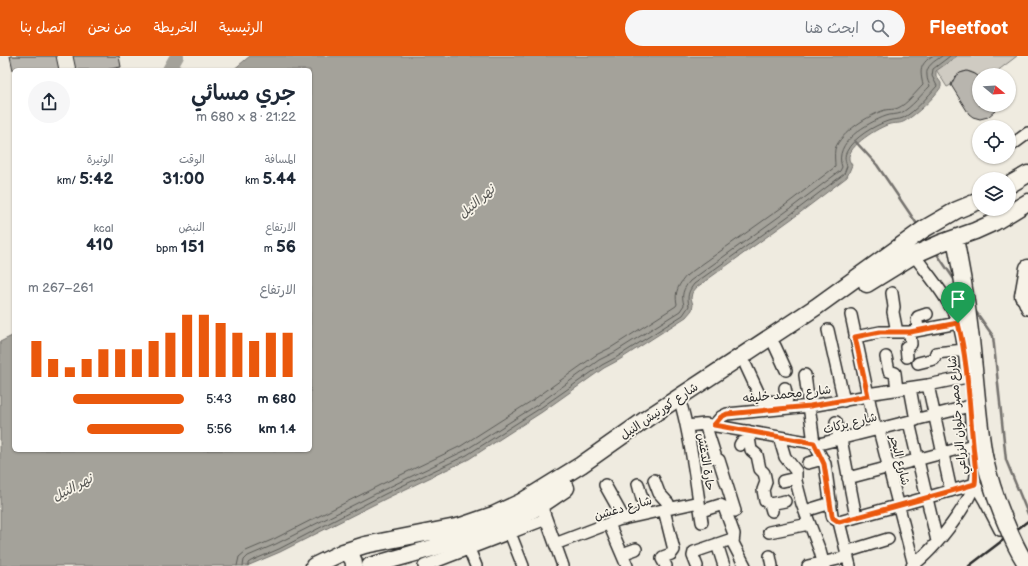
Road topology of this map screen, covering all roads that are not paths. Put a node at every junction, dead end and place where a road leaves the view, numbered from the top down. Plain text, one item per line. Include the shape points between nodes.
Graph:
1 (1028, 133) edge
2 (1016, 142) edge
3 (1028, 174) edge
4 (1016, 181) edge
5 (1028, 202) edge
6 (972, 204) edge
7 (955, 239) junction
8 (914, 255) junction
9 (1028, 268) edge
10 (892, 293) dead end
11 (1026, 302) edge
12 (927, 314) dead end
13 (851, 315) dead end
14 (958, 323) junction
15 (828, 330) dead end
16 (914, 331) junction
17 (897, 332) junction
18 (855, 337) junction
19 (775, 346) junction
20 (964, 350) junction
21 (886, 357) dead end
22 (907, 357) dead end
23 (918, 363) dead end
24 (746, 366) junction
25 (786, 370) dead end
26 (805, 375) dead end
27 (967, 377) junction
28 (928, 385) junction
29 (785, 388) dead end
30 (910, 388) junction
31 (896, 390) junction
32 (868, 395) junction
33 (844, 401) junction
34 (764, 405) junction
35 (810, 406) junction
36 (970, 406) junction
37 (682, 408) junction
38 (935, 415) junction
39 (912, 421) junction
40 (836, 422) dead end
41 (710, 425) junction
42 (687, 426) junction
43 (879, 430) junction
44 (779, 437) junction
45 (746, 439) junction
46 (840, 439) junction
47 (814, 443) junction
48 (978, 451) junction
49 (943, 454) junction
50 (823, 459) junction
51 (918, 460) junction
52 (808, 463) dead end
53 (889, 467) junction
54 (796, 478) junction
55 (848, 478) junction
56 (654, 480) dead end
57 (783, 481) dead end
58 (638, 484) dead end
59 (975, 484) junction
60 (605, 485) dead end
61 (951, 491) junction
62 (927, 498) junction
63 (785, 501) dead end
64 (831, 504) junction
65 (898, 506) junction
66 (667, 509) junction
67 (701, 511) junction
68 (735, 511) dead end
69 (804, 511) junction
70 (543, 512) junction
71 (646, 514) junction
72 (856, 517) junction
73 (624, 519) junction
74 (839, 522) junction
75 (609, 524) junction
76 (809, 524) junction
77 (1000, 530) dead end
78 (510, 532) junction
79 (768, 532) dead end
80 (732, 539) junction
81 (888, 539) dead end
82 (938, 541) junction
83 (373, 543) junction
84 (555, 544) junction
85 (717, 544) junction
86 (469, 550) junction
87 (636, 550) dead end
88 (343, 552) junction
89 (622, 554) junction
90 (848, 558) edge
91 (374, 565) edge
92 (824, 565) edge
93 (913, 565) edge
94 (314, 566) edge
95 (354, 566) edge
96 (424, 566) edge
97 (476, 566) edge
98 (523, 566) edge
99 (562, 566) edge
100 (627, 566) edge
101 (666, 566) edge
102 (697, 566) edge
103 (724, 566) edge
104 (745, 566) edge
105 (808, 566) edge
106 (1028, 566) edge

1 - 2 street
3 - 4 highway
5 - 7 highway, شارع كورنيش النيل via 995,222
6 - 83 highway, شارع كورنيش النيل via 924,229 816,307 528,499 494,515 461,526
7 - 8 highway, شارع كورنيش النيل
7 - 48 highway via 974,366 980,434
8 - 14 street, شارع مصر حلوان الزراعي via 943,295
8 - 19 highway, شارع كورنيش النيل
9 - 11 highway
10 - 17 street
12 - 16 street via 918,317
13 - 18 street, شارع البحر
14 - 16 street
14 - 20 street, شارع مصر حلوان الزراعي
15 - 33 street
16 - 17 street
16 - 22 street via 911,344 906,347
17 - 18 street via 880,332
18 - 32 street, شارع البحر
19 - 24 highway, شارع كورنيش النيل
19 - 25 street
20 - 23 street via 936,353 934,359
20 - 27 street, شارع مصر حلوان الزراعي
21 - 31 street via 889,371 895,373
24 - 34 street
24 - 37 highway, شارع كورنيش النيل
26 - 35 street
27 - 28 street, شارع محمد خليفه
27 - 36 street, شارع مصر حلوان الزراعي
28 - 30 street, شارع محمد خليفه
28 - 38 street
29 - 34 street via 786,401
30 - 31 street, شارع محمد خليفه
30 - 39 street
31 - 32 street, شارع محمد خليفه
32 - 33 street, شارع محمد خليفه
32 - 43 street, شارع البحر via 874,423
33 - 35 street, شارع محمد خليفه
34 - 35 street, شارع محمد خليفه
34 - 41 street, شارع محمد خليفه via 724,414
35 - 47 street
36 - 38 street, شارع بركات
36 - 48 street, شارع مصر حلوان الزراعي
37 - 42 street, حارة الدغش
37 - 70 highway, شارع كورنيش النيل
38 - 39 street, شارع بركات
38 - 49 street
39 - 43 street, شارع بركات
39 - 51 street
40 - 46 street
41 - 42 street, شارع بركات
41 - 45 street, شارع بركات
41 - 68 street via 716,458 719,460
42 - 67 street, حارة الدغش via 692,451 689,474
43 - 46 street, شارع بركات
43 - 53 street, شارع البحر
44 - 45 street, شارع بركات
44 - 47 street, شارع بركات
44 - 54 street via 785,458 796,471
45 - 63 street via 751,450 757,454 760,469 764,472 765,501 771,507
46 - 47 street, شارع بركات
46 - 55 street
47 - 50 street
48 - 49 street
48 - 59 street, شارع مصر حلوان الزراعي
48 - 106 highway, bridge via 1017,550
49 - 51 street
49 - 61 street
50 - 52 street
50 - 64 street
51 - 53 street
51 - 62 street
53 - 55 street
53 - 65 street, شارع البحر
54 - 57 street
54 - 69 street
55 - 72 street
56 - 66 street via 668,503
58 - 71 street
59 - 61 street
59 - 77 street
59 - 82 street, شارع مصر حلوان الزراعي via 962,509
60 - 73 street
61 - 62 street
62 - 65 street
62 - 82 street
64 - 69 street
64 - 74 street via 833,518
65 - 72 street
65 - 93 street, شارع البحر
66 - 67 street, شارع دغشن
66 - 71 street, شارع دغشن
66 - 101 street via 674,550 662,559
67 - 80 street, شارع دغشن via 720,505 724,507 734,534
69 - 76 street
70 - 78 street
70 - 84 street
70 - 91 highway, شارع كورنيش النيل via 530,512 477,534
71 - 73 street, شارع دغشن
72 - 74 street
73 - 75 street, شارع دغشن
74 - 90 street
75 - 84 street, شارع دغشن
75 - 89 street
76 - 79 street
76 - 92 street
78 - 86 street
78 - 98 street
80 - 85 street
80 - 104 street
81 - 90 street
82 - 93 street, شارع مصر حلوان الزراعي
83 - 88 highway, شارع كورنيش النيل
83 - 91 highway via 370,555
84 - 99 street
85 - 102 street via 694,552
85 - 103 street
86 - 96 street
86 - 97 street
87 - 89 street
88 - 94 highway, شارع كورنيش النيل
88 - 95 highway via 353,559
89 - 100 street
90 - 92 street
92 - 105 street

